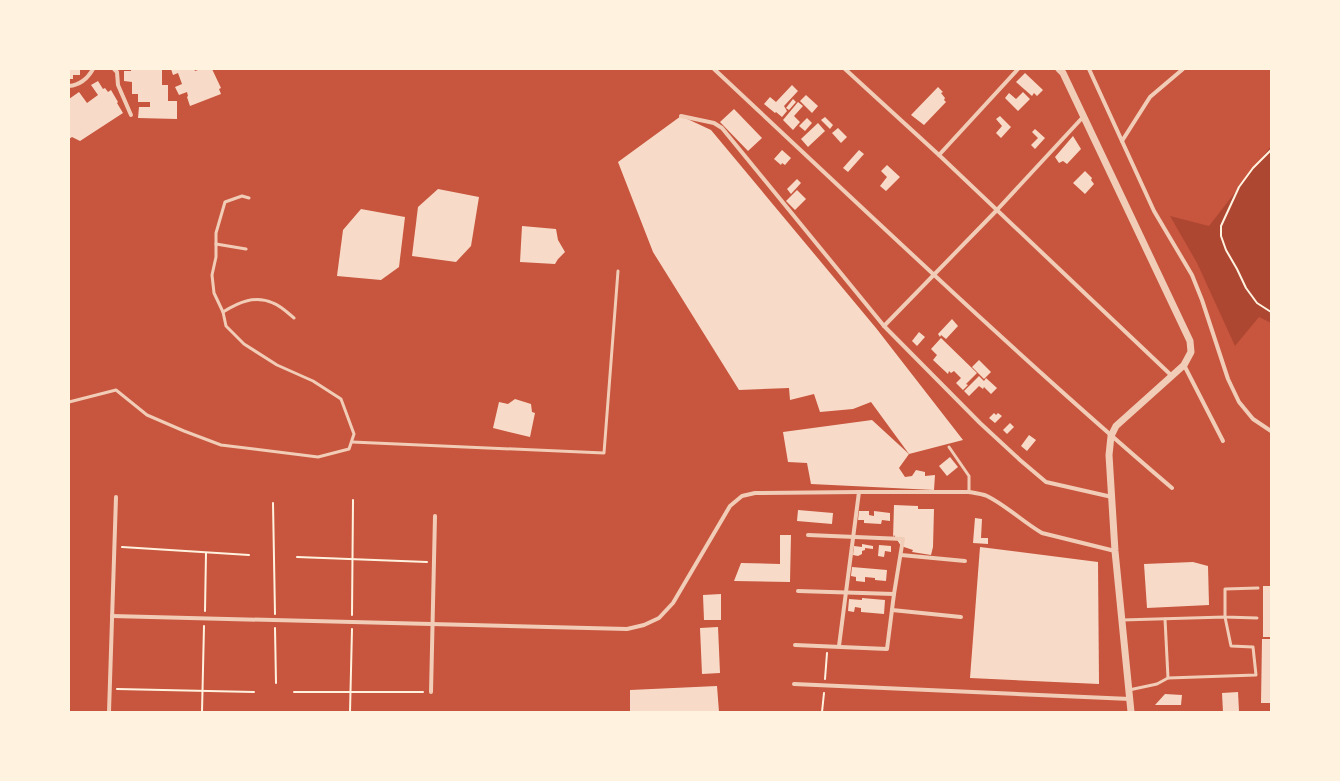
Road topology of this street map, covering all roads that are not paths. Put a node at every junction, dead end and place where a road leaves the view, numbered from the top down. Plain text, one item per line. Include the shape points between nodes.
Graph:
1 (93, 69) edge
2 (114, 69) edge
3 (714, 69) edge
4 (845, 69) edge
5 (1018, 69) edge
6 (1059, 69) edge
7 (1090, 69) edge
8 (1182, 69) edge
9 (69, 86) edge
10 (131, 115) dead end
11 (680, 116) dead end
12 (1083, 117) junction
13 (1122, 141) junction
14 (939, 155) junction
15 (249, 198) dead end
16 (996, 211) junction
17 (216, 244) junction
18 (246, 249) dead end
19 (618, 271) dead end
20 (934, 274) junction
21 (223, 312) junction
22 (294, 318) dead end
23 (884, 326) junction
24 (1184, 365) junction
25 (1172, 376) junction
26 (69, 402) edge
27 (1271, 431) edge
28 (1111, 436) junction
29 (1223, 441) dead end
30 (352, 442) junction
31 (949, 447) dead end
32 (1172, 488) dead end
33 (859, 492) junction
34 (969, 492) junction
35 (116, 497) dead end
36 (1112, 497) junction
37 (435, 516) dead end
38 (808, 535) dead end
39 (854, 537) junction
40 (1115, 551) junction
41 (901, 554) junction
42 (965, 561) dead end
43 (1258, 588) dead end
44 (798, 591) dead end
45 (845, 593) junction
46 (894, 594) junction
47 (892, 610) junction
48 (112, 616) junction
49 (961, 617) dead end
50 (1226, 617) junction
51 (1257, 618) dead end
52 (1164, 619) junction
53 (1122, 620) junction
54 (432, 624) junction
55 (795, 645) dead end
56 (839, 646) junction
57 (1168, 678) junction
58 (794, 684) dead end
59 (1129, 690) junction
60 (430, 692) road end
61 (1130, 699) junction
62 (109, 712) edge
63 (1131, 712) edge

1 - 9 street via 88,78 75,86
2 - 10 street via 117,72 118,86
3 - 20 street
4 - 14 street
5 - 14 street
6 - 12 street
7 - 13 street
8 - 13 street via 1150,96
11 - 23 street via 714,123 722,128
12 - 16 street
12 - 24 street via 1190,341 1191,352
13 - 27 street via 1154,212 1192,275 1228,379 1239,402 1253,419
14 - 16 street
15 - 17 lane via 242,196 225,202 216,233
16 - 20 street
16 - 25 street
17 - 18 lane
17 - 21 lane via 212,275 214,293
19 - 30 lane via 604,453
20 - 23 street
20 - 28 street
21 - 22 lane via 236,304 257,298 274,303
21 - 30 lane via 226,326 244,344 341,399 354,434
23 - 36 street via 980,423 1046,482
24 - 25 street
24 - 29 street
25 - 28 street via 1116,426
26 - 30 lane via 116,390 148,415 221,445 318,457 350,449
28 - 32 street
28 - 36 street via 1109,455
31 - 34 lane via 969,476
33 - 34 street
33 - 39 street
33 - 54 street via 755,493 742,496 730,506 673,602 659,618 644,625 628,629
34 - 40 street via 998,502 1042,533
35 - 48 street
36 - 40 street
37 - 54 street
38 - 39 street
39 - 41 street via 903,539
39 - 45 street
40 - 53 street
41 - 42 street
41 - 46 street
43 - 50 lane via 1224,589
44 - 45 street
45 - 46 street
45 - 56 street
46 - 47 street
47 - 49 street
47 - 56 street via 887,649
48 - 54 street
48 - 62 street
50 - 51 lane
50 - 52 lane
50 - 57 lane via 1231,646 1253,647 1256,675
52 - 53 lane
52 - 57 lane
53 - 59 street
54 - 60 street
55 - 56 street
57 - 59 lane via 1157,684
58 - 61 street
59 - 61 street
61 - 63 street

